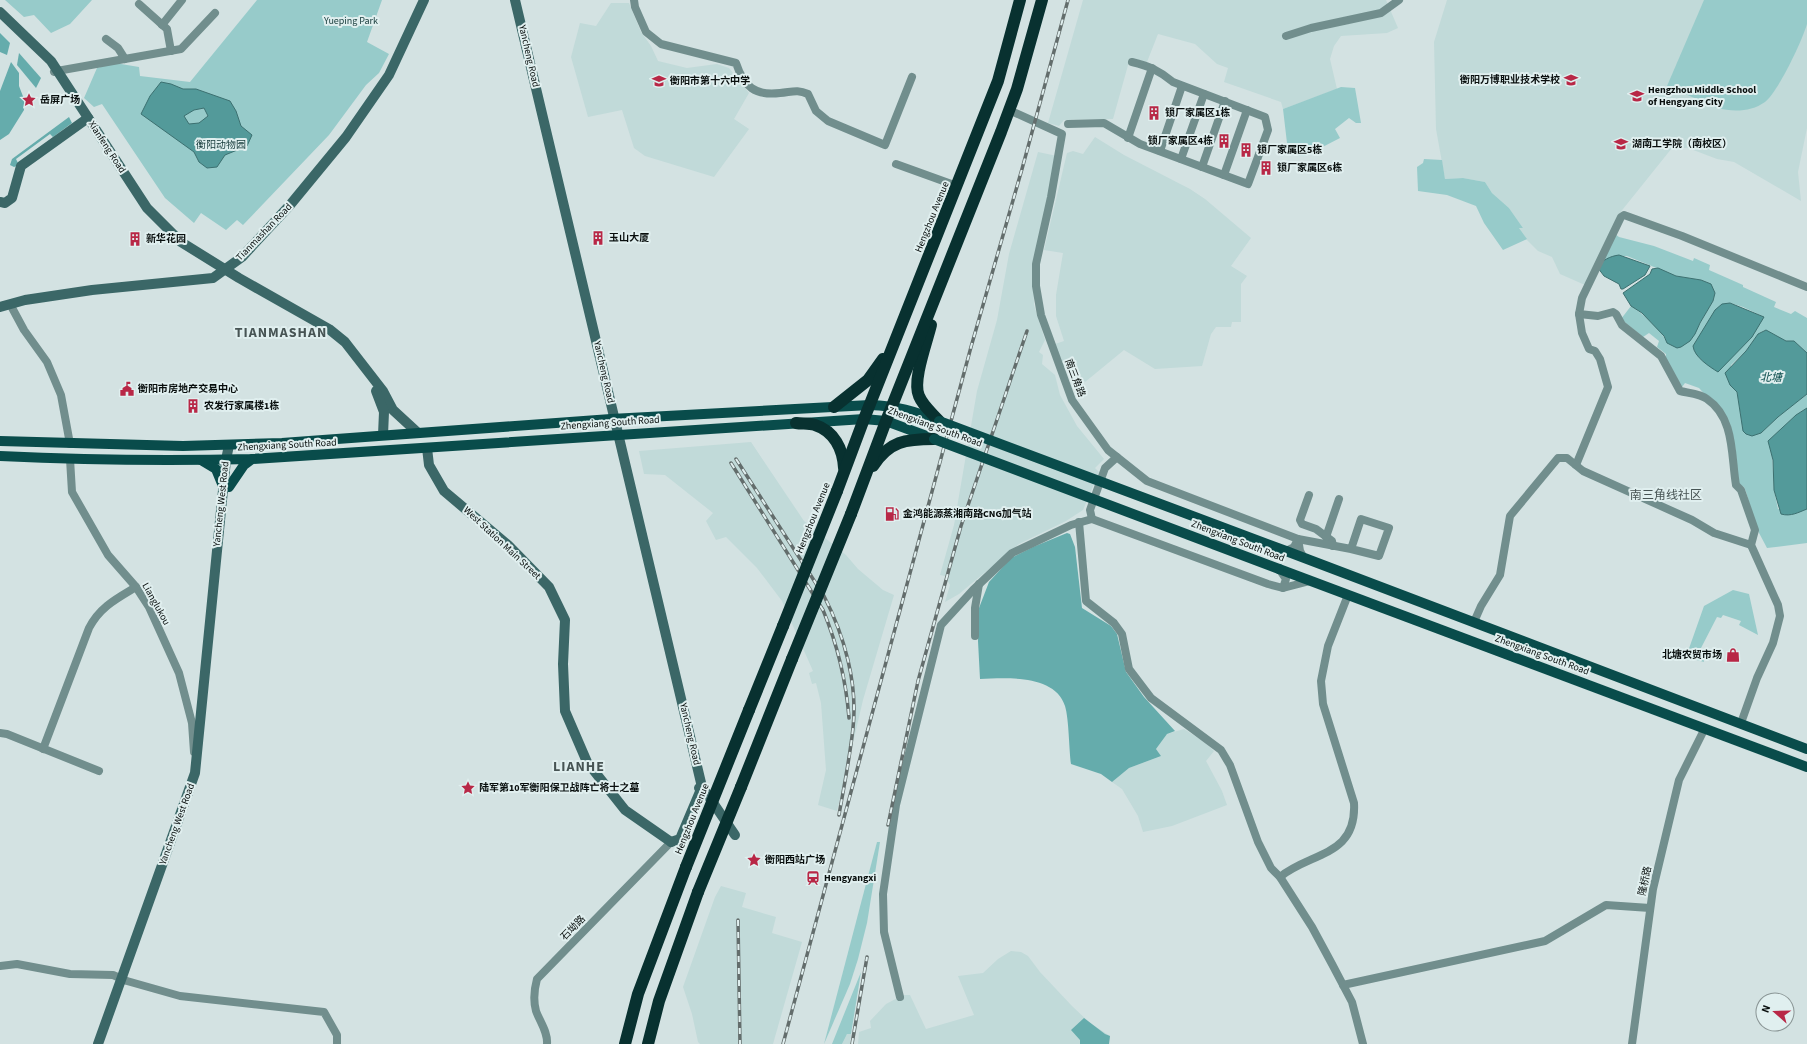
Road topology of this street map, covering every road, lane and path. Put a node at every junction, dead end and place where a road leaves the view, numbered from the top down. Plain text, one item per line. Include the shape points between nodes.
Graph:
1 (182, 0) edge
2 (419, 0) edge
3 (424, 0) edge
4 (511, 0) edge
5 (516, 0) edge
6 (634, 0) edge
7 (1020, 0) edge
8 (1042, 0) edge
9 (1400, 0) edge
10 (139, 4) dead end
11 (0, 12) edge
12 (215, 13) dead end
13 (0, 17) edge
14 (162, 25) junction
15 (1286, 36) dead end
16 (106, 39) dead end
17 (171, 51) junction
18 (125, 59) junction
19 (1132, 62) dead end
20 (1152, 68) junction
21 (56, 72) junction
22 (912, 77) dead end
23 (1182, 86) junction
24 (1204, 94) junction
25 (1225, 101) junction
26 (1009, 110) junction
27 (1247, 110) junction
28 (86, 119) junction
29 (1068, 124) dead end
30 (1128, 138) junction
31 (1160, 151) junction
32 (1181, 159) junction
33 (896, 164) dead end
34 (1202, 167) junction
35 (1224, 175) junction
36 (957, 186) junction
37 (0, 202) edge
38 (221, 269) junction
39 (941, 282) junction
40 (1807, 287) edge
41 (5, 303) edge
42 (0, 307) edge
43 (906, 314) junction
44 (1579, 314) junction
45 (926, 321) junction
46 (894, 343) junction
47 (920, 368) junction
48 (899, 387) junction
49 (870, 405) junction
50 (892, 406) junction
51 (834, 407) junction
52 (613, 419) junction
53 (864, 420) junction
54 (886, 421) junction
55 (939, 421) junction
56 (796, 423) junction
57 (418, 433) junction
58 (383, 435) junction
59 (617, 435) junction
60 (934, 439) junction
61 (0, 441) edge
62 (70, 444) junction
63 (229, 445) junction
64 (427, 448) junction
65 (0, 456) edge
66 (1117, 457) junction
67 (70, 459) junction
68 (252, 459) junction
69 (201, 460) junction
70 (229, 460) junction
71 (1576, 465) junction
72 (845, 470) junction
73 (865, 477) junction
74 (226, 487) junction
75 (1308, 495) dead end
76 (1339, 499) dead end
77 (1092, 519) junction
78 (1079, 522) junction
79 (1326, 537) junction
80 (1298, 539) junction
81 (1751, 545) junction
82 (1333, 546) junction
83 (1351, 549) junction
84 (1286, 551) junction
85 (1304, 558) junction
86 (1279, 570) junction
87 (1310, 581) junction
88 (979, 584) junction
89 (136, 587) junction
90 (1283, 588) junction
91 (1348, 596) junction
92 (1474, 622) junction
93 (974, 636) dead end
94 (1741, 724) junction
95 (1704, 728) junction
96 (0, 733) edge
97 (43, 749) junction
98 (1807, 749) edge
99 (1807, 767) edge
100 (99, 771) dead end
101 (195, 773) junction
102 (700, 789) junction
103 (735, 835) dead end
104 (671, 842) junction
105 (1280, 877) junction
106 (1650, 908) junction
107 (0, 966) edge
108 (124, 979) junction
109 (1343, 985) junction
110 (638, 994) junction
111 (900, 997) dead end
112 (659, 1000) junction
113 (98, 1044) edge
114 (104, 1044) edge
115 (337, 1044) edge
116 (547, 1044) edge
117 (625, 1044) edge
118 (648, 1044) edge
119 (1363, 1044) edge
120 (1632, 1044) edge

1 - 14 street
2 - 38 street, Tianmashan Road via 385,72 342,134 287,202
3 - 38 street, Tianmashan Road via 389,75 346,137 290,205 242,257
4 - 52 street, Yancheng Road
5 - 52 street, Yancheng Road
6 - 22 street via 646,32 661,44 736,63 747,84 760,94 800,90 808,94 816,111 828,121 885,145
7 - 36 highway, Hengzhou Avenue via 998,81
8 - 26 highway
9 - 15 street via 1381,13
10 - 14 street
11 - 21 street, Xianfeng Road via 51,61
12 - 17 street via 181,49
13 - 21 street, Xianfeng Road
14 - 17 street via 167,29
16 - 18 street via 118,48
17 - 18 street
18 - 21 street
19 - 20 street
20 - 23 street
20 - 30 street
21 - 28 street, Xianfeng Road
23 - 24 street
23 - 31 street
24 - 25 street
24 - 32 street
25 - 27 street
25 - 34 street
26 - 39 highway
26 - 66 street, 南三角路 via 1062,134 1036,264 1036,286 1042,315 1072,400 1108,450
27 - 35 street
27 - 35 street via 1265,117 1268,130 1248,184
28 - 37 street via 21,166 12,198 5,203
28 - 38 street, Xianfeng Road via 144,209 180,246
29 - 30 street via 1104,124
30 - 31 street
31 - 32 street
32 - 34 street
33 - 36 street
34 - 35 street
36 - 43 highway, Hengzhou Avenue
38 - 41 street, Tianmashan Road via 204,275 24,295
38 - 57 street via 329,329 345,342 393,410
38 - 58 street via 342,344 378,394 384,412
39 - 45 highway
39 - 47 highway
40 - 44 street via 1624,215 1586,287
41 - 42 street, Tianmashan Road
41 - 62 street via 47,362 61,396
43 - 45 highway via 906,320 911,326 918,327
43 - 46 highway, Hengzhou Avenue
44 - 71 street via 1582,333 1589,349 1600,359 1608,387
44 - 81 street via 1616,314 1622,325 1661,356 1680,391 1707,398 1719,411 1726,423 1733,450 1736,485 1741,490 1755,530
45 - 48 highway
46 - 49 highway, Hengzhou Avenue
46 - 51 highway via 868,380
47 - 48 highway
47 - 55 highway via 918,395 924,406
48 - 50 highway
49 - 50 main road, Zhengxiang South Road
49 - 51 main road, Zhengxiang South Road
49 - 53 highway, Hengzhou Avenue
50 - 54 highway
50 - 55 main road, Zhengxiang South Road
51 - 52 main road, Zhengxiang South Road
52 - 57 main road, Zhengxiang South Road
52 - 59 street, Yancheng Road
53 - 54 main road, Zhengxiang South Road
53 - 56 main road, Zhengxiang South Road
53 - 72 highway, Hengzhou Avenue
54 - 60 main road, Zhengxiang South Road
54 - 73 highway
55 - 84 main road, Zhengxiang South Road, bridge
56 - 59 main road, Zhengxiang South Road
56 - 72 highway via 814,424 828,431 840,446
57 - 58 main road, Zhengxiang South Road
58 - 63 main road, Zhengxiang South Road
59 - 64 main road, Zhengxiang South Road
59 - 102 street, Yancheng Road
60 - 73 highway via 912,439 888,448
60 - 86 main road, Zhengxiang South Road, bridge
61 - 62 main road, Zhengxiang South Road
62 - 63 main road, Zhengxiang South Road
63 - 70 street, Yancheng West Road
64 - 68 main road, Zhengxiang South Road
64 - 104 street, West Station Main Street via 429,465 444,491 508,545 549,587 564,620 565,711 587,762 626,810
65 - 67 main road, Zhengxiang South Road
66 - 77 street via 1105,468 1090,510
66 - 80 street, 南三角路 via 1146,481
67 - 69 main road, Zhengxiang South Road
67 - 89 street, Lianglukou via 72,492 108,555
68 - 70 main road, Zhengxiang South Road
68 - 74 main road via 244,464
69 - 70 main road, Zhengxiang South Road
69 - 74 main road via 216,469
70 - 74 street, Yancheng West Road
71 - 81 street via 1583,471 1692,520 1714,533
71 - 92 street via 1567,458 1558,458 1510,516 1500,575
72 - 110 highway, Hengzhou Avenue, bridge via 686,867
73 - 112 highway, bridge via 698,892
74 - 101 street, Yancheng West Road
74 - 108 street, Yancheng West Road via 200,775
75 - 79 street via 1300,520 1302,524 1316,529
76 - 79 street
77 - 78 street
77 - 90 street
78 - 88 street via 1012,554
78 - 105 street via 1086,600 1114,623 1122,634 1129,669 1151,698 1221,750 1230,765 1258,842 1271,868
79 - 82 street via 1332,541
80 - 82 street, 南三角路
80 - 84 street via 1294,547
80 - 85 street
81 - 94 street via 1778,605 1780,616 1773,643 1757,678
82 - 83 street, 南三角路
83 - 83 street, 南三角路 via 1361,519 1389,528 1379,556
84 - 85 main road, Zhengxiang South Road
85 - 92 main road, Zhengxiang South Road
86 - 87 main road, Zhengxiang South Road
86 - 90 street via 1286,579
87 - 90 street
87 - 91 main road, Zhengxiang South Road
88 - 93 street
88 - 111 street via 941,625 896,805 883,894 884,932
89 - 97 street via 104,607 95,617
89 - 101 street, Lianglukou via 149,607 179,673 192,723
91 - 95 main road, Zhengxiang South Road
91 - 105 street via 1328,646 1321,680 1323,704 1354,804 1355,816 1350,832 1333,850
92 - 94 main road, Zhengxiang South Road
94 - 98 main road, Zhengxiang South Road
95 - 99 main road, Zhengxiang South Road
95 - 106 street, 隆桥路 via 1679,780
96 - 97 street
97 - 100 street
101 - 108 street, Yancheng West Road
102 - 103 street via 705,791
102 - 104 street via 678,837
104 - 116 street, 石坳路 via 538,979 534,993 536,1010 548,1037
105 - 109 street via 1312,927
106 - 109 street via 1606,905 1545,941
106 - 120 street, 隆桥路
107 - 108 street via 28,965 70,974 113,975
108 - 113 street, Yancheng West Road
108 - 114 street, Yancheng West Road
108 - 115 street via 180,996 324,1012 337,1035
109 - 119 street via 1352,1002
110 - 112 highway via 647,1003 652,1004
110 - 117 highway, Hengzhou Avenue
112 - 118 highway

